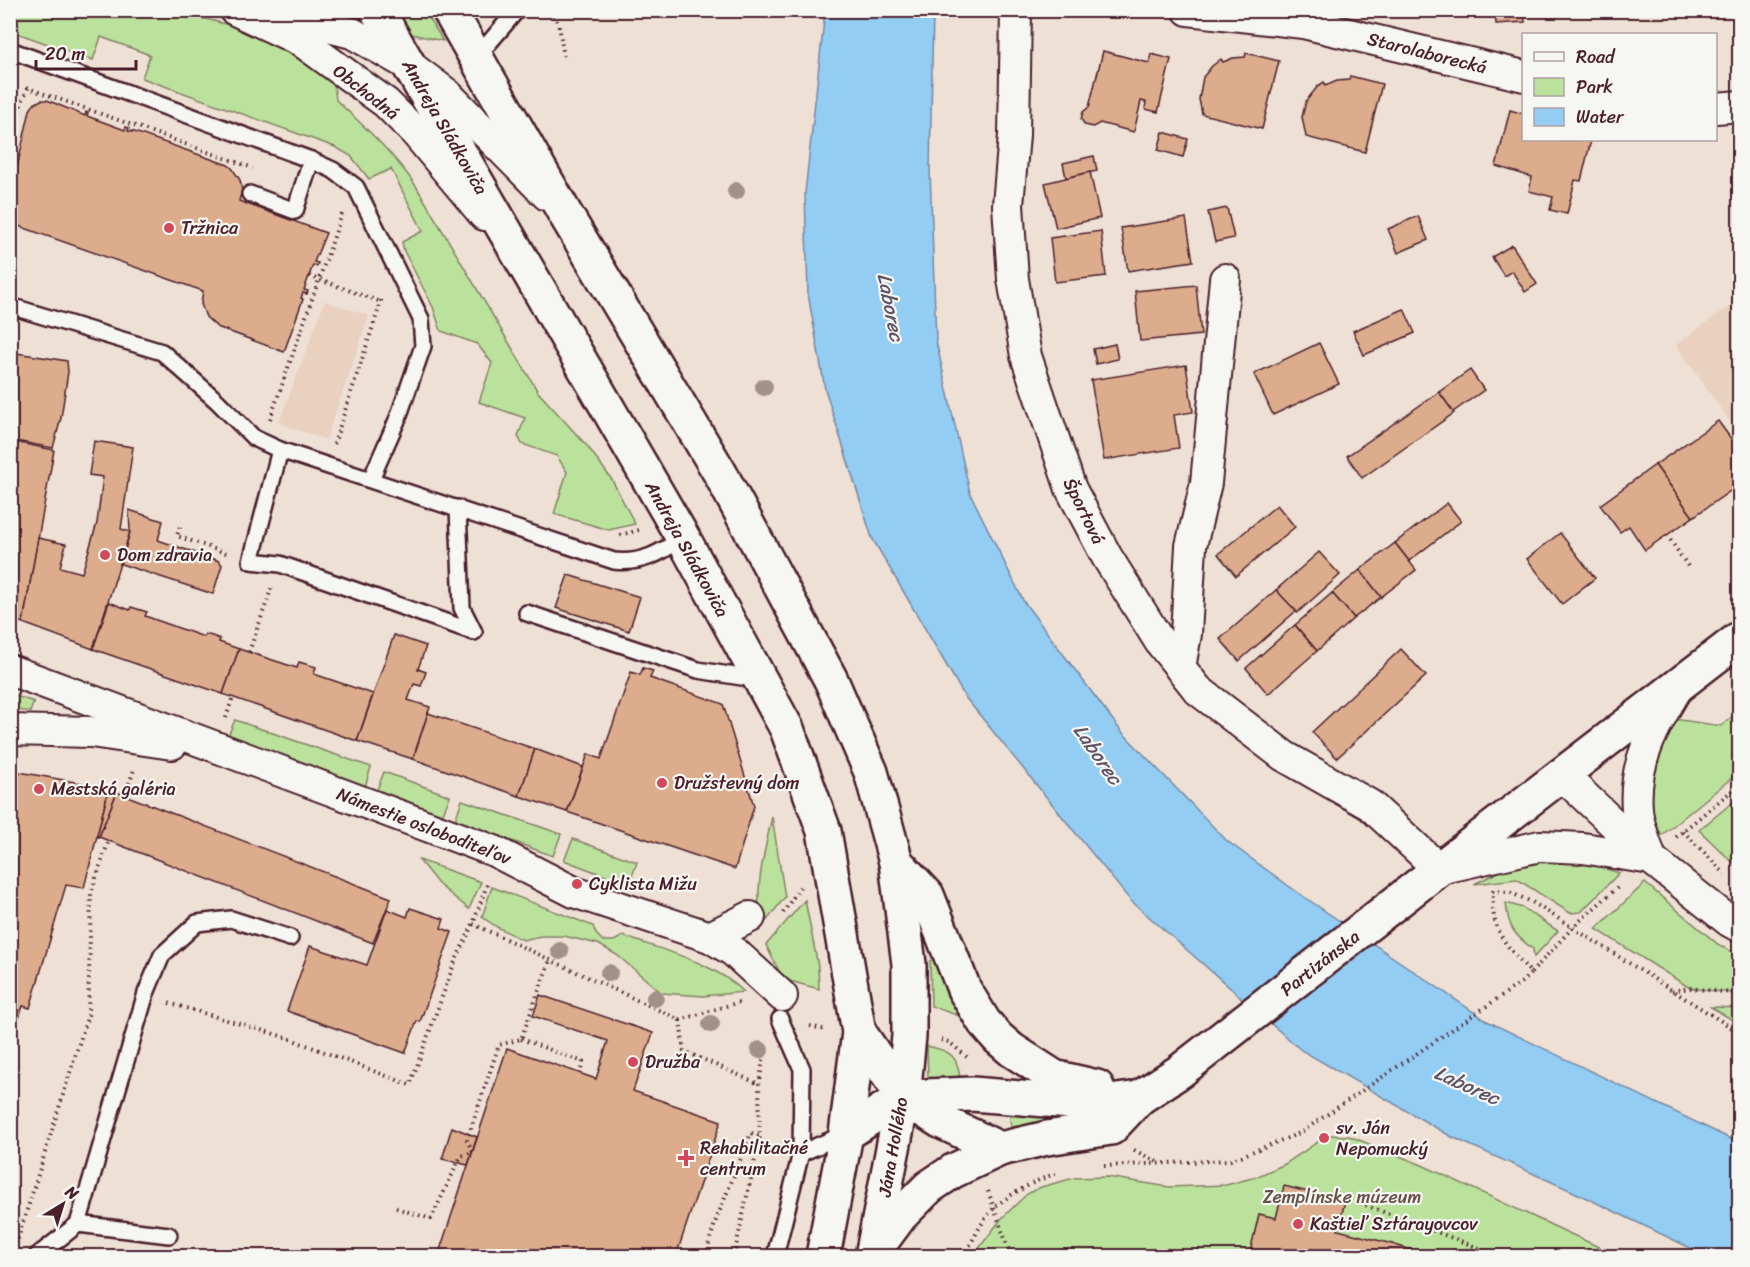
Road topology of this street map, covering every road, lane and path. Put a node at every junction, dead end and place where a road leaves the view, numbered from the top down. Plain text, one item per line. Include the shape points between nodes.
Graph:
1 (235, 10) edge
2 (265, 10) edge
3 (377, 10) edge
4 (449, 10) edge
5 (517, 10) edge
6 (550, 10) edge
7 (1016, 10) edge
8 (1188, 10) edge
9 (10, 50) edge
10 (564, 56) dead end
11 (476, 58) junction
12 (410, 66) junction
13 (1522, 76) edge
14 (1740, 106) edge
15 (1717, 108) edge
16 (311, 160) junction
17 (250, 194) dead end
18 (564, 212) junction
19 (521, 258) junction
20 (309, 276) dead end
21 (1225, 279) dead end
22 (381, 302) dead end
23 (10, 306) edge
24 (280, 450) junction
25 (371, 479) junction
26 (458, 508) junction
27 (180, 527) dead end
28 (1667, 535) dead end
29 (683, 538) junction
30 (251, 561) junction
31 (280, 564) junction
32 (1689, 568) dead end
33 (527, 613) dead end
34 (1740, 638) edge
35 (249, 652) dead end
36 (1180, 668) junction
37 (10, 670) edge
38 (760, 680) junction
39 (1678, 687) junction
40 (10, 730) edge
41 (237, 755) junction
42 (1562, 775) junction
43 (1683, 831) dead end
44 (109, 840) dead end
45 (494, 851) junction
46 (1651, 859) junction
47 (896, 862) junction
48 (1439, 869) junction
49 (1731, 880) dead end
50 (750, 917) dead end
51 (473, 924) junction
52 (1573, 927) junction
53 (1740, 927) edge
54 (710, 937) junction
55 (290, 938) dead end
56 (550, 959) junction
57 (1531, 973) junction
58 (1672, 991) junction
59 (1740, 994) edge
60 (146, 997) junction
61 (781, 1007) junction
62 (680, 1020) junction
63 (859, 1032) junction
64 (1740, 1033) edge
65 (924, 1038) junction
66 (521, 1039) junction
67 (969, 1066) dead end
68 (580, 1073) dead end
69 (759, 1084) junction
70 (903, 1097) junction
71 (1139, 1098) junction
72 (846, 1134) junction
73 (760, 1136) junction
74 (1128, 1144) dead end
75 (1000, 1149) junction
76 (801, 1153) junction
77 (1161, 1165) junction
78 (1096, 1166) dead end
79 (1063, 1172) dead end
80 (1360, 1203) dead end
81 (396, 1208) dead end
82 (993, 1209) junction
83 (78, 1224) junction
84 (170, 1235) dead end
85 (16, 1246) dead end
86 (873, 1254) edge
87 (37, 1257) edge
88 (705, 1257) edge
89 (734, 1257) edge
90 (775, 1257) edge
91 (823, 1257) edge
92 (963, 1257) edge
93 (1011, 1257) edge
94 (1500, 1257) edge

1 - 19 street, Obchodná via 301,41 386,103
2 - 12 street via 352,33
3 - 12 street, Andreja Sládkoviča
4 - 11 street
5 - 11 lane
6 - 10 path via 561,27
7 - 36 street, Športová via 1014,135 1008,205 1013,279 1026,356 1071,489 1107,557
8 - 13 street, Starolaborecká via 1302,23
9 - 16 lane
11 - 18 street
12 - 18 street via 446,93
12 - 19 street, Andreja Sládkoviča
14 - 15 street
16 - 17 lane via 295,211
16 - 25 lane via 356,187 421,319 423,346
18 - 47 street via 720,473 831,680 871,772
19 - 29 street, Andreja Sládkoviča
20 - 22 path
21 - 36 street via 1206,483 1191,546
23 - 24 lane via 162,352 254,438
24 - 25 lane
24 - 30 lane
25 - 26 lane
26 - 29 lane via 614,561 630,562 660,553
26 - 31 lane via 462,608 474,632
27 - 30 path via 177,536
28 - 32 path
29 - 38 street, Andreja Sládkoviča
30 - 31 lane
31 - 35 path
33 - 38 lane via 698,670
34 - 39 street, Partizánska
36 - 48 street, Športová via 1198,690 1284,756 1370,805
37 - 41 street, Námestie osloboditeľov
38 - 63 street, Andreja Sládkoviča via 787,729 824,831
39 - 42 street, Partizánska
39 - 46 street via 1658,719 1642,756 1637,780 1637,810
40 - 41 street, Námestie osloboditeľov via 102,734
41 - 45 street, Námestie osloboditeľov
42 - 46 street
42 - 48 street, Partizánska
43 - 49 path
44 - 85 path via 91,893 88,1015
45 - 51 path via 490,878
45 - 54 street, Námestie osloboditeľov via 574,892
46 - 48 street via 1583,848 1540,846
46 - 53 street
47 - 65 street via 909,964
47 - 71 street via 927,895 964,988 984,1022 999,1038 1054,1077
48 - 71 street, Partizánska via 1179,1072
50 - 54 street
51 - 56 path
51 - 60 path via 454,964 410,1085 288,1038
52 - 57 path
52 - 57 path via 1524,898 1493,891 1494,921 1503,940
52 - 58 path
54 - 61 street, Námestie osloboditeľov via 733,951
55 - 60 lane via 231,918 197,923 162,956
56 - 62 path
56 - 66 path
57 - 77 path via 1300,1134 1231,1160
58 - 59 path via 1690,988
58 - 64 path
60 - 83 lane
61 - 62 path via 761,995
61 - 69 path via 769,1027
61 - 76 lane via 802,1069
62 - 69 path via 684,1051
63 - 70 street
63 - 72 street, Andreja Sládkoviča
65 - 67 path via 949,1042 968,1058
65 - 70 street, Jána Hollého
66 - 68 path via 583,1062
66 - 81 path via 499,1046 467,1140 472,1152 461,1156 430,1219
69 - 73 path
70 - 71 street, Partizánska via 972,1094 1095,1104
70 - 72 street
70 - 75 street via 940,1121
70 - 86 street, Jána Hollého
71 - 75 street via 1111,1128
72 - 76 lane
72 - 91 street
73 - 88 path via 751,1133
73 - 89 path
74 - 77 path
75 - 86 street via 929,1187 901,1215
76 - 90 lane
77 - 78 path
79 - 82 path via 1052,1174
80 - 94 path
82 - 92 path
82 - 93 path
83 - 84 lane
83 - 87 lane

